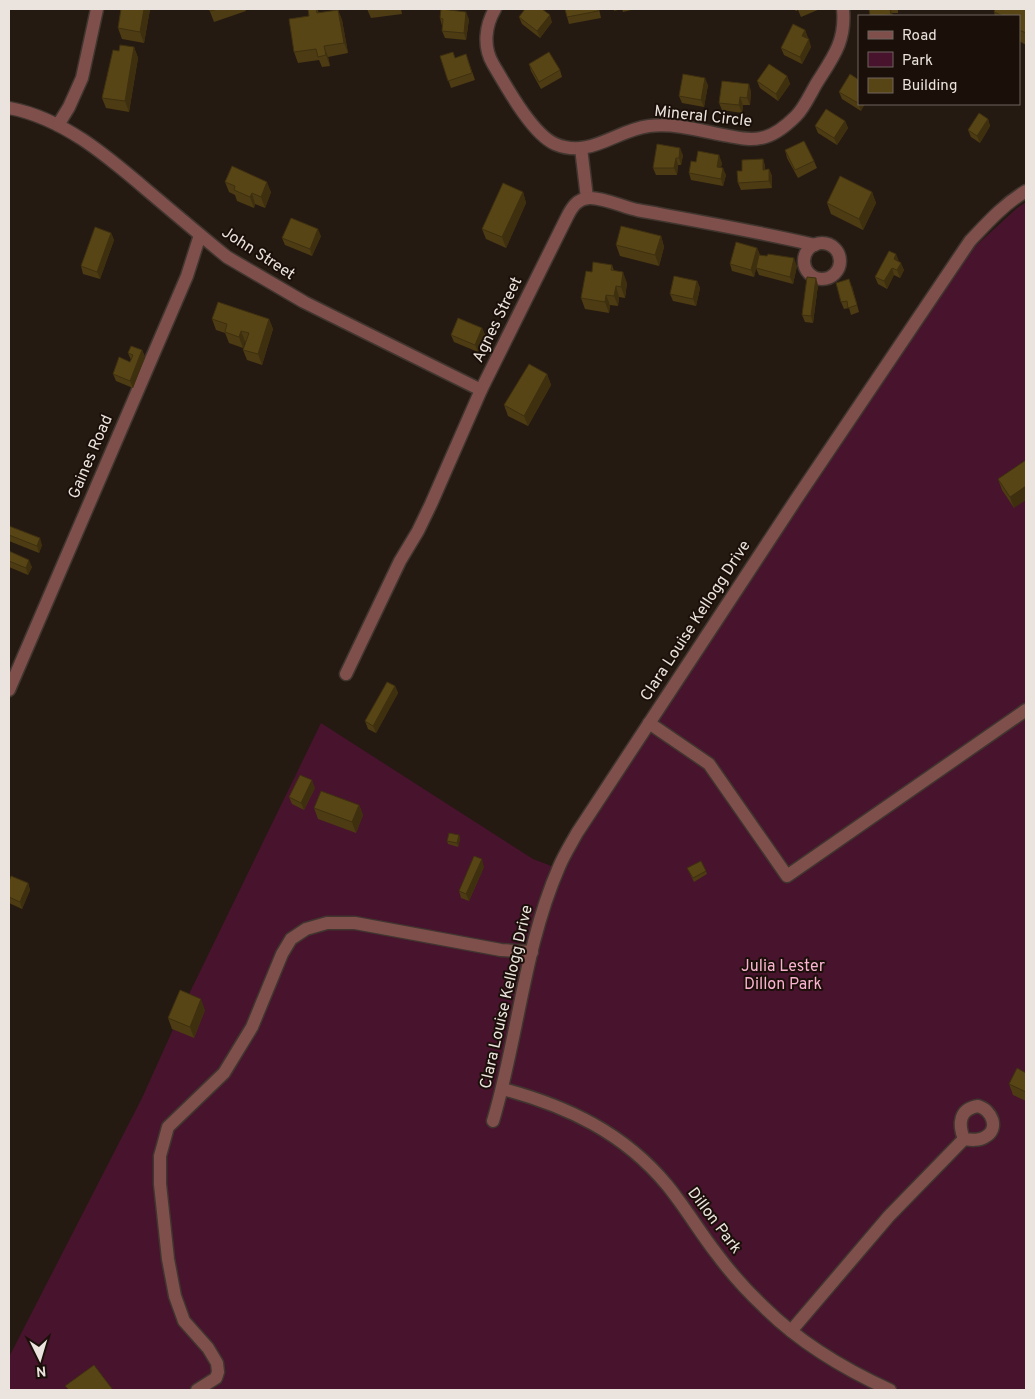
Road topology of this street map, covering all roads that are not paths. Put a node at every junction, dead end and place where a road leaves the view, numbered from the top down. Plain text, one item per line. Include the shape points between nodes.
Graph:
1 (98, 9) edge
2 (495, 9) edge
3 (843, 9) edge
4 (9, 108) edge
5 (58, 125) junction
6 (581, 148) junction
7 (1026, 191) edge
8 (587, 198) junction
9 (200, 235) junction
10 (814, 245) dead end
11 (481, 390) junction
12 (346, 674) dead end
13 (9, 690) edge
14 (1026, 710) edge
15 (649, 723) junction
16 (532, 952) junction
17 (503, 1089) junction
18 (493, 1121) dead end
19 (964, 1139) dead end
20 (791, 1331) junction
21 (196, 1390) edge
22 (890, 1390) edge

1 - 5 street via 80,84
2 - 6 street, Mineral Circle via 487,28 486,41 493,64 547,139 567,147
3 - 6 street, Mineral Circle via 842,36 837,51 796,116 779,130 762,138 746,139 659,125 637,128 602,144
4 - 5 street, John Street via 26,111
5 - 9 street, John Street via 109,158
6 - 8 street
7 - 15 street, Clara Louise Kellogg Drive via 1012,200 970,241
8 - 10 street
8 - 11 street, Agnes Street via 580,200 567,217
9 - 11 street, John Street via 238,264 304,302
9 - 13 street, Gaines Road via 187,276
11 - 12 street, Agnes Street via 418,532 400,561
14 - 15 street via 787,876 709,764
15 - 16 street, Clara Louise Kellogg Drive via 577,833 560,866
16 - 17 street, Clara Louise Kellogg Drive
16 - 21 street via 501,950 355,923 327,923 306,929 291,939 252,1027 224,1073 168,1127 160,1156 168,1259 175,1296 184,1321 217,1363 216,1378
17 - 18 street, Clara Louise Kellogg Drive
17 - 20 street, Dillon Park via 576,1114 608,1132 640,1157 667,1185 740,1282
19 - 20 street via 889,1216
20 - 22 street, Dillon Park via 853,1373

